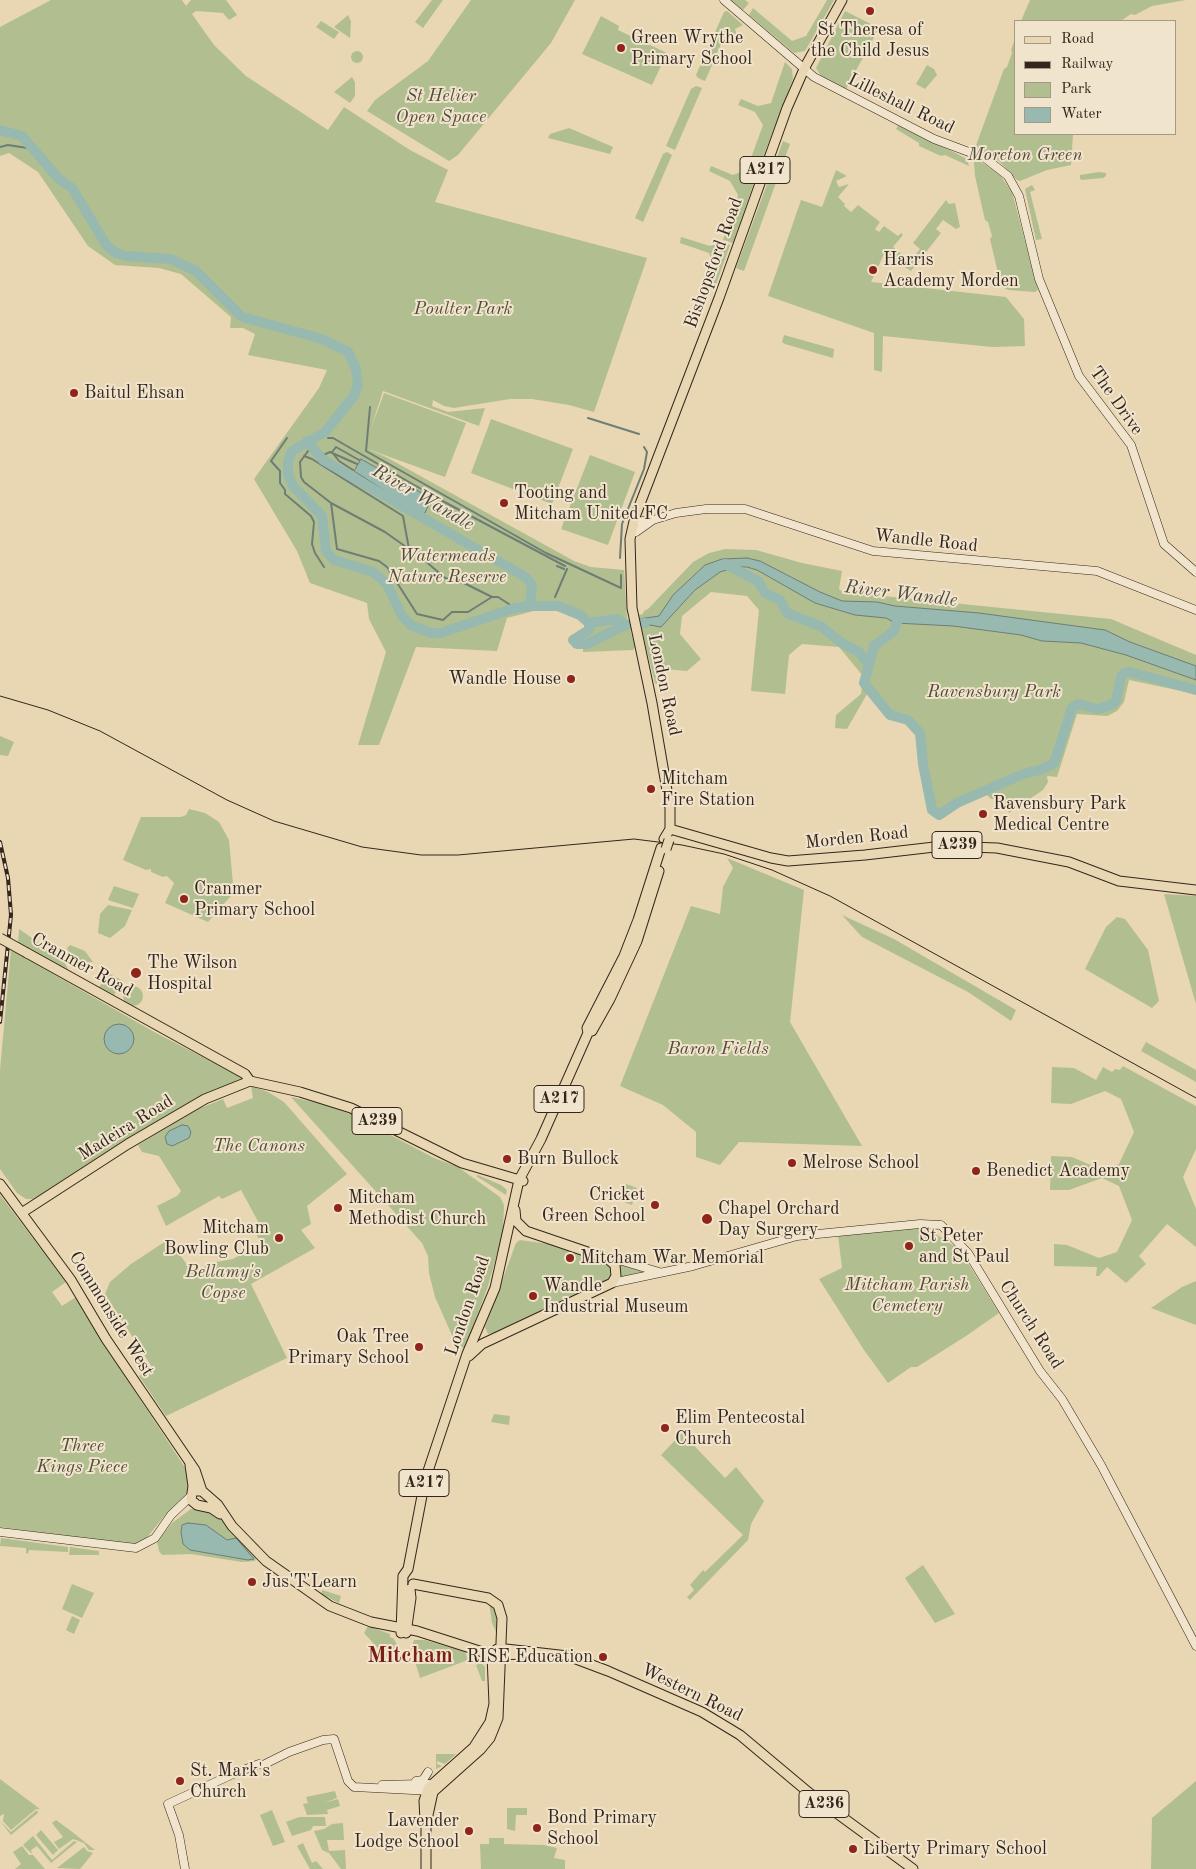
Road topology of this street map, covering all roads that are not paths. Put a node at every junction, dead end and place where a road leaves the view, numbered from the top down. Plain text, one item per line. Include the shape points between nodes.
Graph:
1 (724, 0) edge
2 (842, 0) edge
3 (805, 67) junction
4 (1056, 322) joint
5 (637, 519) junction
6 (653, 520) junction
7 (636, 532) junction
8 (631, 544) junction
9 (1196, 572) edge
10 (1196, 610) edge
11 (668, 835) junction
12 (1196, 890) edge
13 (0, 938) edge
14 (250, 1081) junction
15 (525, 1167) junction
16 (501, 1175) junction
17 (520, 1183) junction
18 (2, 1186) edge
19 (23, 1212) junction
20 (532, 1234) junction
21 (505, 1247) junction
22 (608, 1259) junction
23 (659, 1272) junction
24 (612, 1284) junction
25 (480, 1320) junction
26 (498, 1337) junction
27 (468, 1357) junction
28 (198, 1497) junction
29 (2, 1532) edge
30 (408, 1569) junction
31 (411, 1586) junction
32 (403, 1599) junction
33 (404, 1630) junction
34 (1196, 1646) edge
35 (497, 1653) junction
36 (428, 1772) dead end
37 (347, 1776) junction
38 (382, 1785) junction
39 (430, 1788) junction
40 (185, 1869) edge
41 (426, 1869) edge
42 (913, 1869) edge

1 - 3 street, Lilleshall Road
2 - 3 main road, Bishopsford Road / A217
3 - 4 street, Lilleshall Road via 827,84 934,138 985,158 1004,172 1018,196 1037,274
3 - 5 main road, Bishopsford Road / A217 via 778,132
4 - 9 street, The Drive via 1084,386 1131,445 1164,544
5 - 6 street, Wandle Road
5 - 7 main road, Bishopsford Road / A217
5 - 8 main road, London Road / A217
6 - 7 street, Wandle Road
6 - 10 street, Wandle Road via 706,509 745,509 873,552 1097,571
7 - 8 main road, London Road / A217
8 - 11 main road, London Road / A217 via 629,567 633,614 662,758
11 - 12 main road, Morden Road / A239 via 788,861 935,846 997,848 1069,862 1118,881
11 - 15 main road, London Road / A217, bridge via 637,941 610,1000 592,1032 588,1033
13 - 14 main road, Cranmer Road / A239, bridge via 237,1070
14 - 16 main road, A239 via 351,1108 437,1153
14 - 19 main road, Madeira Road via 205,1098
15 - 16 main road
15 - 17 main road, A217
16 - 17 main road, A239
17 - 20 main road, A217 via 514,1217 521,1228
17 - 21 main road, London Road / A217
18 - 19 main road, Commonside West
19 - 28 main road, Commonside West via 72,1280 106,1339 198,1475
20 - 21 main road via 514,1235
20 - 22 main road, A217
21 - 25 main road, London Road / A217 via 495,1288
22 - 23 street, Church Road
22 - 24 main road via 616,1270
23 - 24 street, Church Road
23 - 34 street, Church Road via 712,1262 797,1236 920,1224 941,1225 968,1253 1040,1371 1062,1400 1101,1465
24 - 26 main road
25 - 26 main road via 485,1337
25 - 27 main road, London Road / A217
26 - 27 main road via 477,1347
27 - 30 main road, London Road / A217 via 425,1480
28 - 29 street via 169,1521 155,1538 136,1548
28 - 33 main road, A236 via 226,1518 278,1570 330,1606
30 - 31 main road, London Road / A217
30 - 32 main road, London Road / A217 via 403,1576
31 - 32 main road, London Road / A217
31 - 33 main road
31 - 35 main road via 492,1600 502,1614
32 - 33 main road, London Road / A217
33 - 35 main road, A236
35 - 39 main road via 500,1710 492,1734 480,1750
35 - 42 main road, Western Road / A236 via 563,1655 594,1665 702,1712 725,1725 829,1809
36 - 38 street via 420,1781
37 - 38 street via 362,1785
37 - 39 street via 349,1784 360,1789
37 - 40 street via 334,1739 323,1740 233,1774 168,1804 179,1835
38 - 39 street
39 - 41 main road via 423,1816 426,1824

